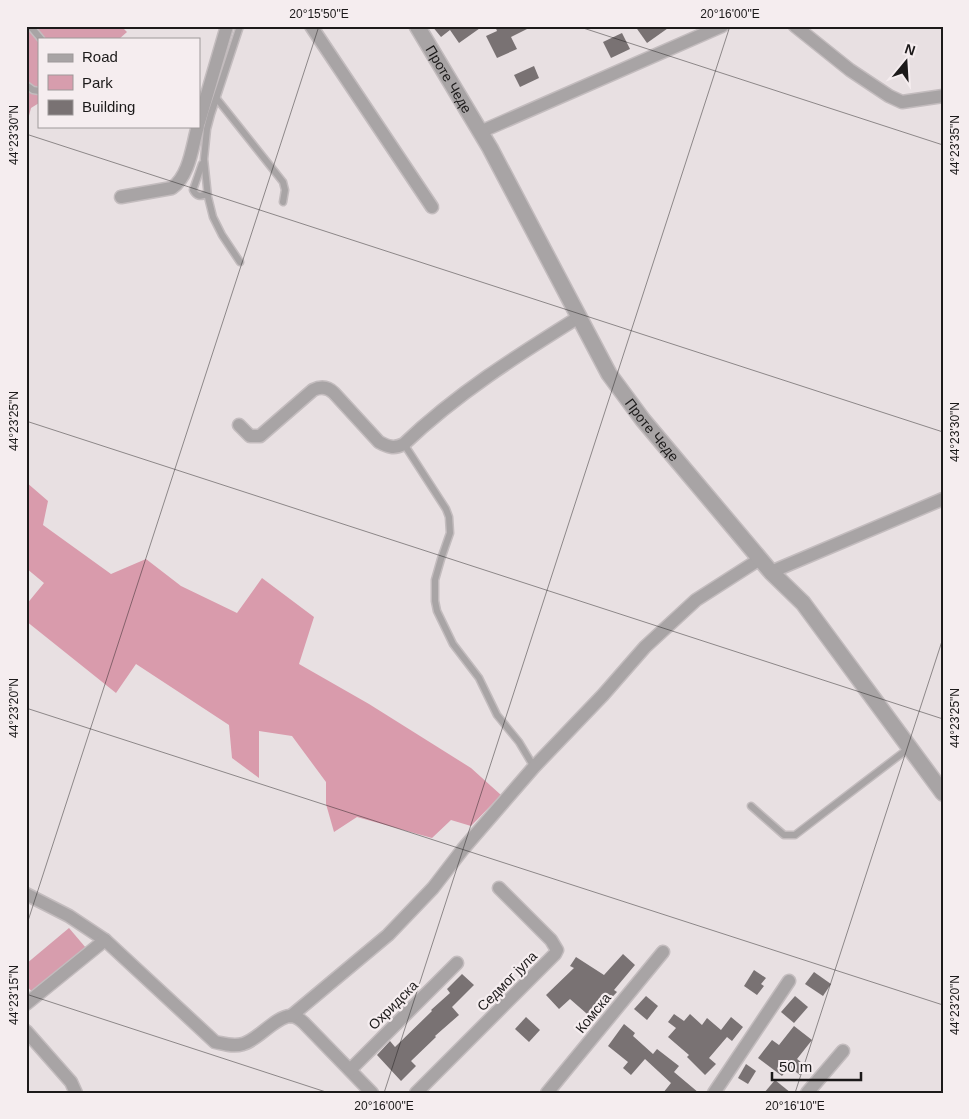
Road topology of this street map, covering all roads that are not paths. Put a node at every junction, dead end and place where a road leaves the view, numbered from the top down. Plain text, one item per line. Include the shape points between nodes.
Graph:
1 (30, 26) edge
2 (227, 26) edge
3 (240, 26) edge
4 (312, 26) edge
5 (417, 26) edge
6 (722, 26) edge
7 (795, 26) edge
8 (40, 38) edge
9 (26, 85) edge
10 (38, 90) edge
11 (943, 96) edge
12 (217, 99) junction
13 (200, 119) edge
14 (197, 128) edge
15 (480, 132) junction
16 (204, 159) junction
17 (207, 193) junction
18 (121, 197) dead end
19 (283, 202) dead end
20 (432, 207) dead end
21 (240, 262) dead end
22 (579, 317) junction
23 (239, 425) dead end
24 (404, 444) junction
25 (943, 499) edge
26 (760, 558) junction
27 (771, 572) junction
28 (910, 748) junction
29 (534, 767) junction
30 (943, 794) edge
31 (751, 806) dead end
32 (499, 888) dead end
33 (26, 894) edge
34 (104, 940) junction
35 (663, 952) dead end
36 (457, 962) dead end
37 (789, 981) dead end
38 (26, 1004) edge
39 (290, 1016) junction
40 (26, 1031) edge
41 (843, 1051) dead end
42 (350, 1070) junction
43 (76, 1093) edge
44 (372, 1093) edge
45 (416, 1093) edge
46 (547, 1093) edge
47 (714, 1093) edge
48 (808, 1093) edge

1 - 8 lane
2 - 13 street
3 - 12 lane
4 - 20 street
5 - 15 street, Проте Чеде
6 - 15 street
7 - 11 street via 889,96 902,102
9 - 10 lane
12 - 16 lane via 207,130
12 - 19 lane via 283,182
14 - 18 street via 184,174 177,184 172,188
15 - 22 street, Проте Чеде
16 - 17 lane
16 - 17 lane via 193,190 201,196
17 - 21 lane via 217,226
22 - 24 street via 494,371
22 - 26 street, Проте Чеде via 609,374 632,405
23 - 24 street via 250,436 260,436 314,390 327,388 379,442 396,448
24 - 29 lane via 449,517 450,533 435,580 435,601 441,620 460,656 483,684 497,714
25 - 27 street
26 - 27 street, Проте Чеде
26 - 29 street via 696,600 644,647
27 - 28 street, Проте Чеде via 803,603
28 - 30 street, Проте Чеде
28 - 31 lane via 795,835 784,835
29 - 39 street via 433,888 388,935
32 - 45 street, Седмог јула via 557,950
33 - 34 street via 69,916
34 - 38 street
34 - 39 street via 216,1042 232,1046 244,1044
35 - 46 street, Комска
36 - 42 street, Охридска
37 - 47 street
39 - 42 street via 304,1023
40 - 43 street via 71,1082
41 - 48 street
42 - 44 street

